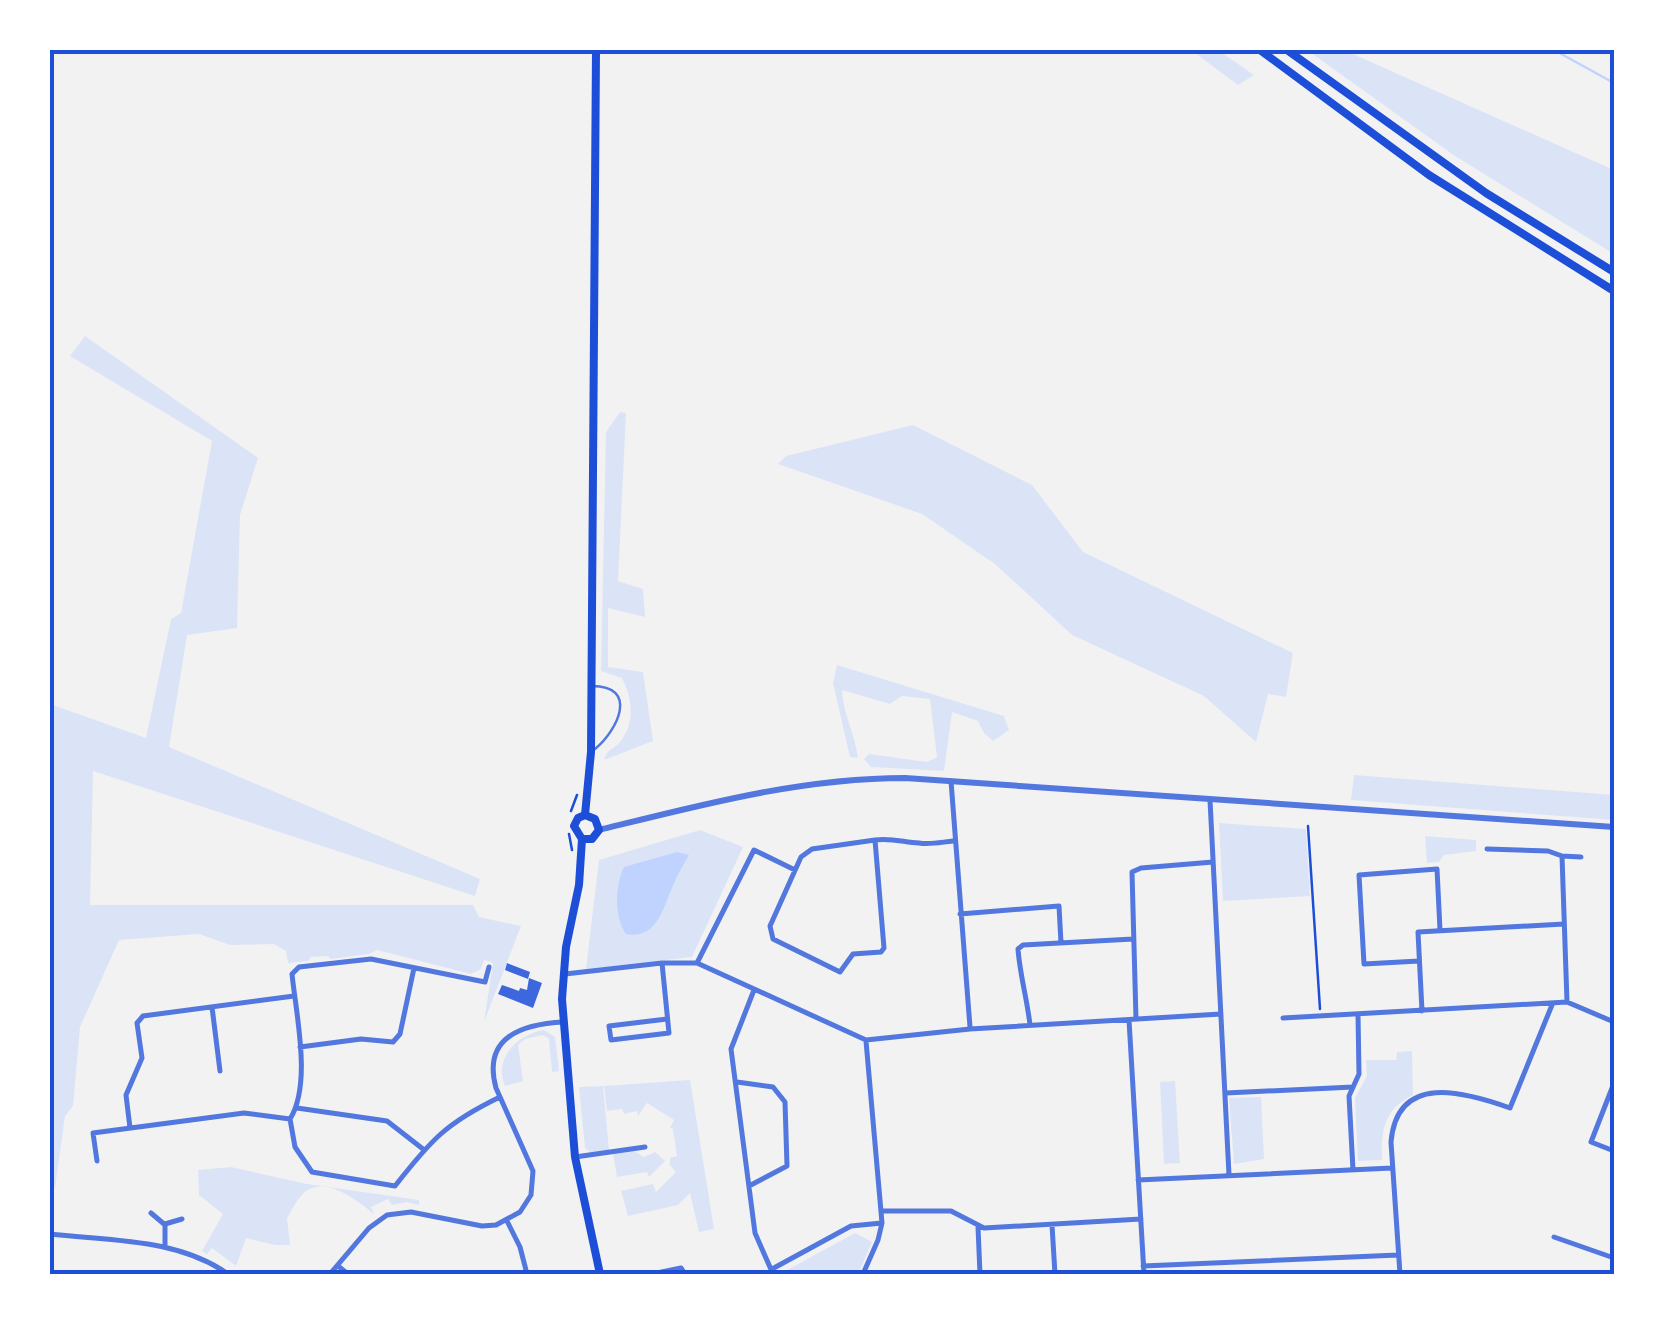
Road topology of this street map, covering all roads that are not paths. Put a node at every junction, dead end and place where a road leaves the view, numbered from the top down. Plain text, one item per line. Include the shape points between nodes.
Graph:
1 (596, 50) edge
2 (1260, 50) edge
3 (1287, 50) edge
4 (1614, 272) edge
5 (1614, 292) edge
6 (591, 686) junction
7 (591, 752) junction
8 (951, 781) junction
9 (1210, 800) junction
10 (585, 815) junction
11 (1614, 827) edge
12 (599, 830) junction
13 (582, 839) junction
14 (876, 840) junction
15 (954, 840) junction
16 (1487, 849) dead end
17 (1562, 856) junction
18 (1581, 857) dead end
19 (1213, 862) junction
20 (795, 870) junction
21 (960, 914) junction
22 (1564, 924) junction
23 (1440, 930) junction
24 (1133, 939) junction
25 (1061, 943) junction
26 (1419, 961) junction
27 (662, 963) junction
28 (697, 963) junction
29 (489, 967) dead end
30 (414, 968) junction
31 (562, 974) junction
32 (754, 990) junction
33 (294, 996) junction
34 (1567, 1002) junction
35 (1552, 1005) junction
36 (212, 1007) junction
37 (1422, 1011) junction
38 (1221, 1014) junction
39 (1358, 1014) junction
40 (1283, 1018) dead end
41 (667, 1019) junction
42 (1133, 1019) junction
43 (564, 1022) junction
44 (1614, 1022) edge
45 (1030, 1025) junction
46 (970, 1029) junction
47 (866, 1040) junction
48 (300, 1047) junction
49 (220, 1071) dead end
50 (735, 1081) junction
51 (1614, 1083) edge
52 (1353, 1087) junction
53 (1225, 1094) junction
54 (500, 1098) junction
55 (297, 1108) junction
56 (290, 1119) junction
57 (130, 1128) junction
58 (645, 1147) dead end
59 (424, 1150) junction
60 (1614, 1151) edge
61 (575, 1158) junction
62 (97, 1162) dead end
63 (1392, 1168) junction
64 (1353, 1170) junction
65 (1229, 1175) junction
66 (1138, 1180) junction
67 (749, 1186) junction
68 (881, 1211) junction
69 (151, 1213) dead end
70 (182, 1219) dead end
71 (1140, 1219) junction
72 (508, 1221) junction
73 (882, 1223) junction
74 (164, 1224) junction
75 (978, 1225) junction
76 (1052, 1225) junction
77 (50, 1234) edge
78 (1554, 1236) dead end
79 (165, 1246) junction
80 (1398, 1255) junction
81 (1614, 1258) edge
82 (338, 1266) junction
83 (1143, 1266) junction
84 (773, 1271) edge
85 (228, 1274) edge
86 (330, 1274) edge
87 (348, 1274) edge
88 (527, 1274) edge
89 (600, 1274) edge
90 (652, 1274) edge
91 (685, 1274) edge
92 (863, 1274) edge
93 (980, 1274) edge
94 (1055, 1274) edge
95 (1144, 1274) edge
96 (1400, 1274) edge

1 - 6 main road
2 - 5 main road via 1429,175
3 - 4 main road via 1486,193
6 - 7 main road
6 - 7 lane via 607,686 620,701 616,728
7 - 10 main road
8 - 9 street
8 - 12 street via 861,778 793,786
8 - 15 street
9 - 11 street
9 - 19 street
10 - 12 main road via 596,819
10 - 13 main road via 574,826
12 - 13 main road
13 - 31 main road
14 - 15 street
14 - 20 street via 812,849
14 - 20 street via 884,948 853,954 840,972 769,934
15 - 21 street
16 - 17 street
17 - 18 street
17 - 22 street
19 - 24 street via 1132,872
19 - 38 street
20 - 28 street via 754,850
21 - 25 street via 1059,906
21 - 46 street
22 - 23 street
22 - 34 street
23 - 26 street via 1418,932
23 - 26 street via 1437,870 1359,875 1364,964
24 - 25 street
24 - 42 street
25 - 45 street via 1018,950
26 - 37 street
27 - 28 street
27 - 31 street
27 - 41 street
28 - 32 street
29 - 30 street via 486,982
30 - 33 street via 372,959 298,967
30 - 48 street via 393,1042
31 - 43 main road
32 - 47 street
32 - 50 street via 731,1048
33 - 36 street
33 - 48 street
34 - 35 street
34 - 44 street
35 - 37 street
35 - 63 street via 1510,1108 1452,1091 1414,1100 1392,1123
36 - 49 street
36 - 57 street via 143,1016 137,1023 142,1058 126,1095
37 - 39 street
38 - 42 street
38 - 53 street
39 - 40 street
39 - 52 street via 1360,1074
41 - 41 street via 668,1033 610,1040 609,1026
42 - 45 street
42 - 66 street
43 - 54 street via 522,1029 500,1046 493,1068
43 - 61 main road
45 - 46 street
46 - 47 street
47 - 68 street
48 - 55 street
50 - 67 street
50 - 67 street via 773,1087 784,1102 787,1166
51 - 60 street via 1591,1142
52 - 53 street
52 - 64 street
53 - 65 street
54 - 59 street via 450,1124
54 - 72 street via 534,1182 527,1203
55 - 56 street
55 - 59 street via 386,1121
56 - 57 street via 244,1113
56 - 59 street via 295,1148 312,1172 395,1186
57 - 62 street via 93,1133
58 - 61 street
61 - 89 main road
63 - 64 street
63 - 80 street
64 - 65 street
65 - 66 street
66 - 71 street
67 - 84 street via 755,1233
68 - 73 street
68 - 75 street via 951,1210
69 - 74 street
70 - 74 street
71 - 76 street
71 - 83 street
72 - 82 street via 482,1226 398,1212 377,1221
72 - 88 street
73 - 84 street via 852,1226
73 - 92 street
74 - 79 street
75 - 76 street
75 - 93 street
76 - 94 street
77 - 79 street
78 - 81 street
79 - 85 street
80 - 83 street
80 - 96 street
82 - 86 street
82 - 87 street
83 - 95 street
90 - 91 street via 681,1268

